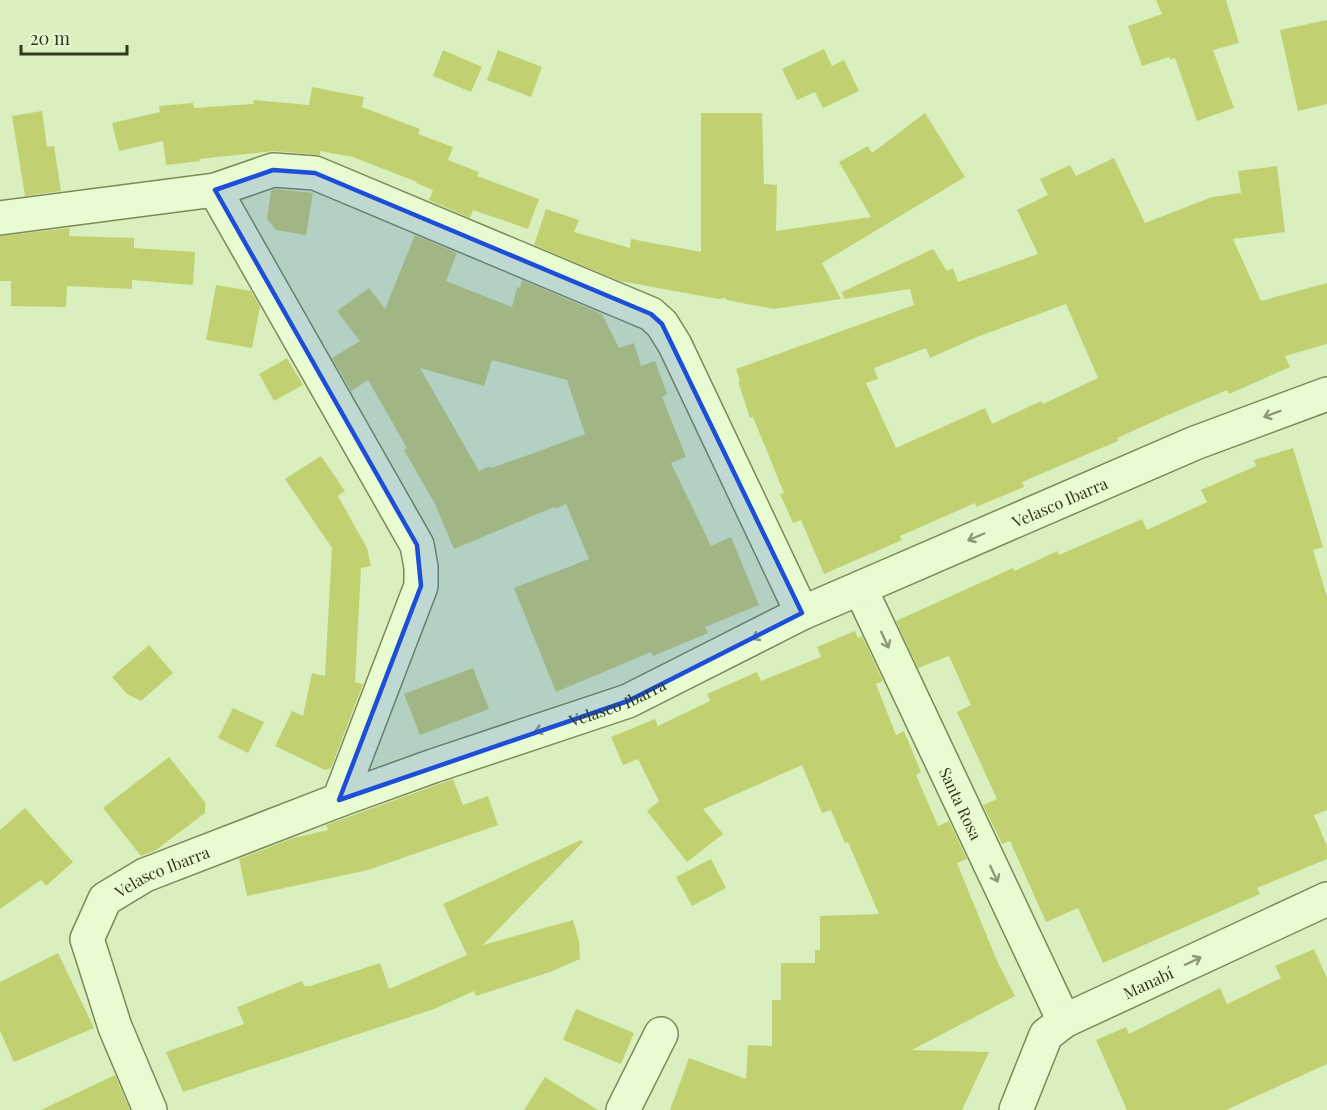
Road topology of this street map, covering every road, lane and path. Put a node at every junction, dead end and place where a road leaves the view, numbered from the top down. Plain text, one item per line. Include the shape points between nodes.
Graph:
1 (215, 190) junction
2 (0, 218) edge
3 (1326, 398) edge
4 (860, 588) junction
5 (802, 614) junction
6 (339, 800) junction
7 (1327, 899) edge
8 (1064, 1021) junction
9 (661, 1034) dead end
10 (150, 1110) edge
11 (623, 1110) edge
12 (1016, 1110) edge

1 - 2 street
1 - 5 street via 273,170 315,173 651,314 675,345
1 - 6 street via 417,544 421,586
3 -> 4 street, Velasco Ibarra via 1195,443
4 - 5 street, Velasco Ibarra
4 -> 8 street, Santa Rosa
5 -> 6 street, Velasco Ibarra via 628,701
6 - 10 street, Velasco Ibarra via 145,875 105,899 87,939 115,1027
8 -> 7 street, Manabí
8 - 12 street, Manabí via 1046,1035
9 - 11 street

